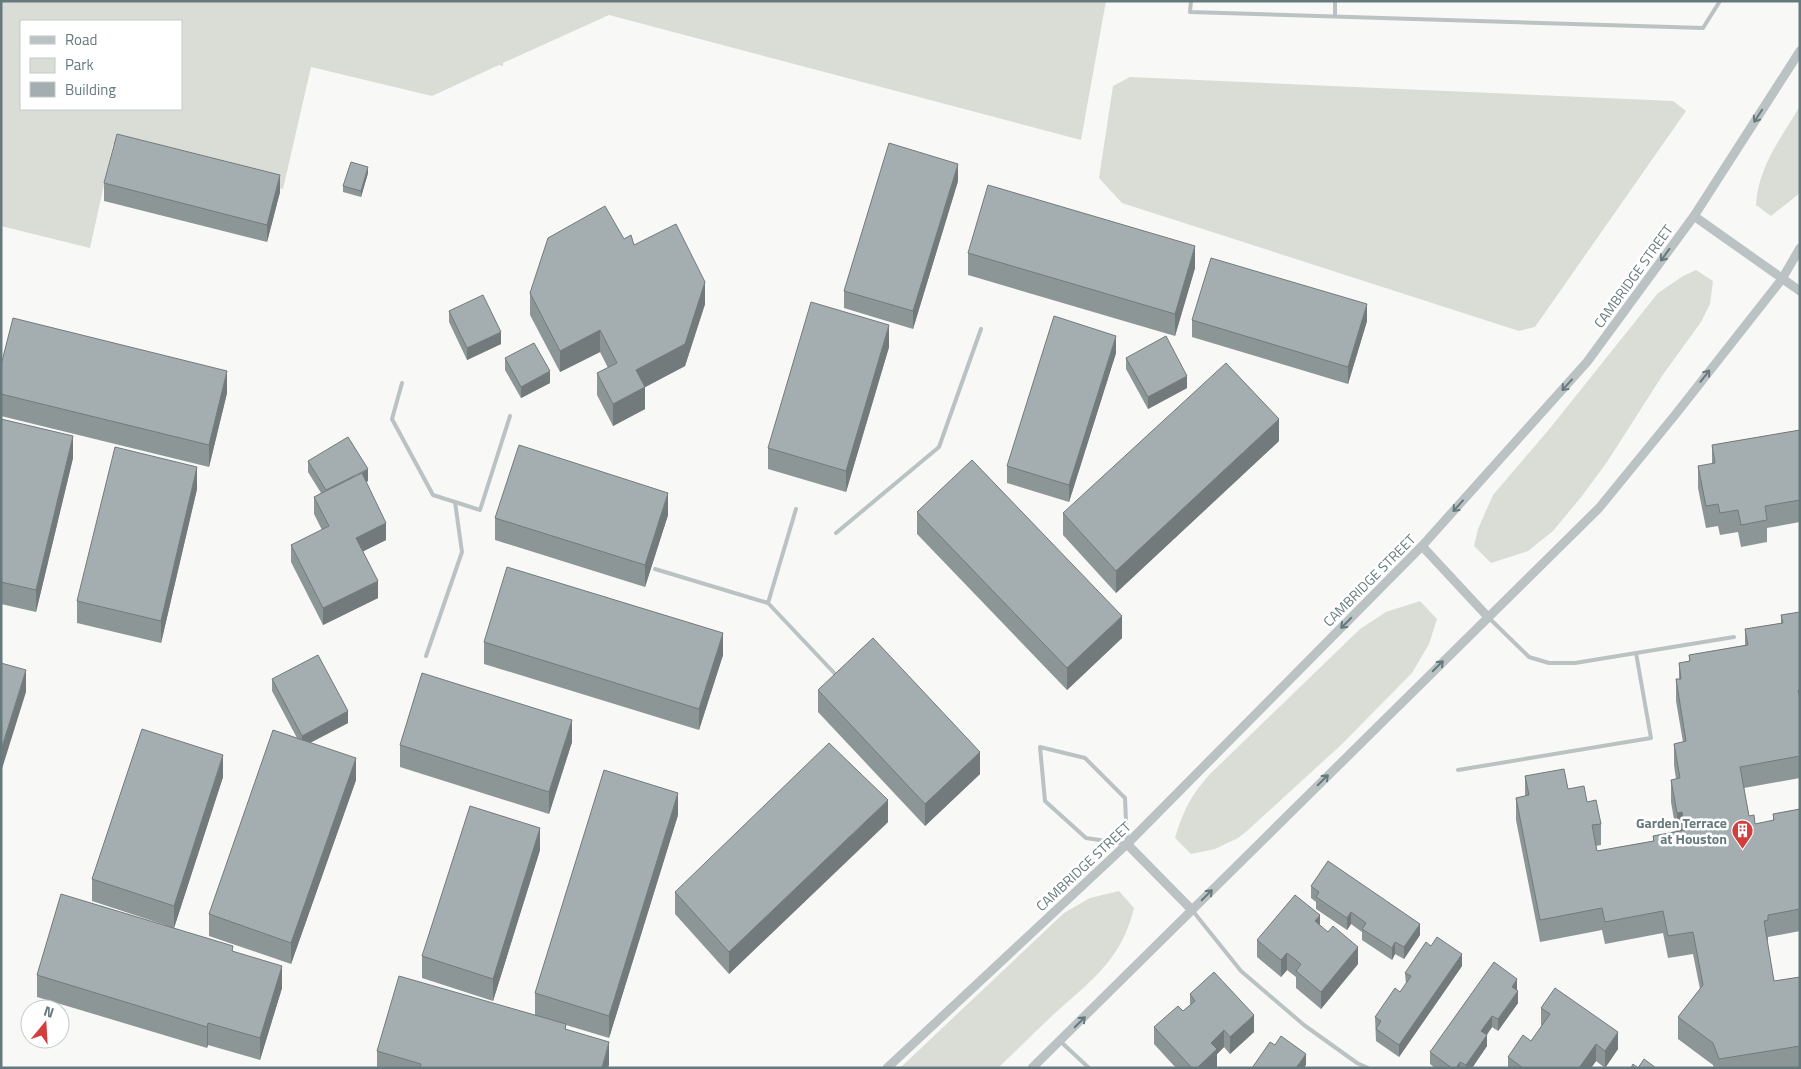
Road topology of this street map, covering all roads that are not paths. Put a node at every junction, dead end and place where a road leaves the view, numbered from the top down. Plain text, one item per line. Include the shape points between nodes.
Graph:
1 (1191, 1) edge
2 (1335, 1) edge
3 (1720, 1) edge
4 (1334, 16) junction
5 (1800, 51) edge
6 (1694, 216) junction
7 (1800, 248) edge
8 (1782, 279) junction
9 (1800, 291) edge
10 (980, 329) dead end
11 (402, 383) dead end
12 (510, 416) dead end
13 (455, 502) junction
14 (796, 509) dead end
15 (836, 533) dead end
16 (1422, 546) junction
17 (655, 569) dead end
18 (768, 603) junction
19 (1487, 616) junction
20 (1734, 637) dead end
21 (1636, 653) junction
22 (426, 656) dead end
23 (843, 682) edge
24 (1458, 770) dead end
25 (1128, 844) junction
26 (1192, 910) junction
27 (1060, 1041) junction
28 (887, 1068) edge
29 (1032, 1068) edge
30 (1089, 1068) edge
31 (1368, 1068) edge

1 - 4 lane via 1190,12
2 - 4 lane
3 - 4 lane via 1703,28
5 -> 6 street, CAMBRIDGE STREET
6 - 8 street
6 -> 16 street, CAMBRIDGE STREET via 1587,362
7 - 8 street
8 - 9 street
19 -> 8 street via 1598,508
10 - 15 lane via 939,447
11 - 13 lane via 392,419 433,495
12 - 13 lane via 480,510
13 - 22 lane via 462,552
14 - 18 lane
16 - 19 street
16 -> 25 street, CAMBRIDGE STREET
17 - 18 lane
18 - 23 lane
19 - 21 lane via 1529,657 1549,663 1575,663
26 -> 19 street
20 - 21 lane
21 - 24 lane via 1651,738
25 - 25 lane via 1125,798 1085,758 1040,748 1045,801 1086,838
25 - 26 street
25 - 28 street, CAMBRIDGE STREET
27 -> 26 street
26 - 31 lane via 1241,971 1304,1025
27 - 29 street
27 - 30 lane

